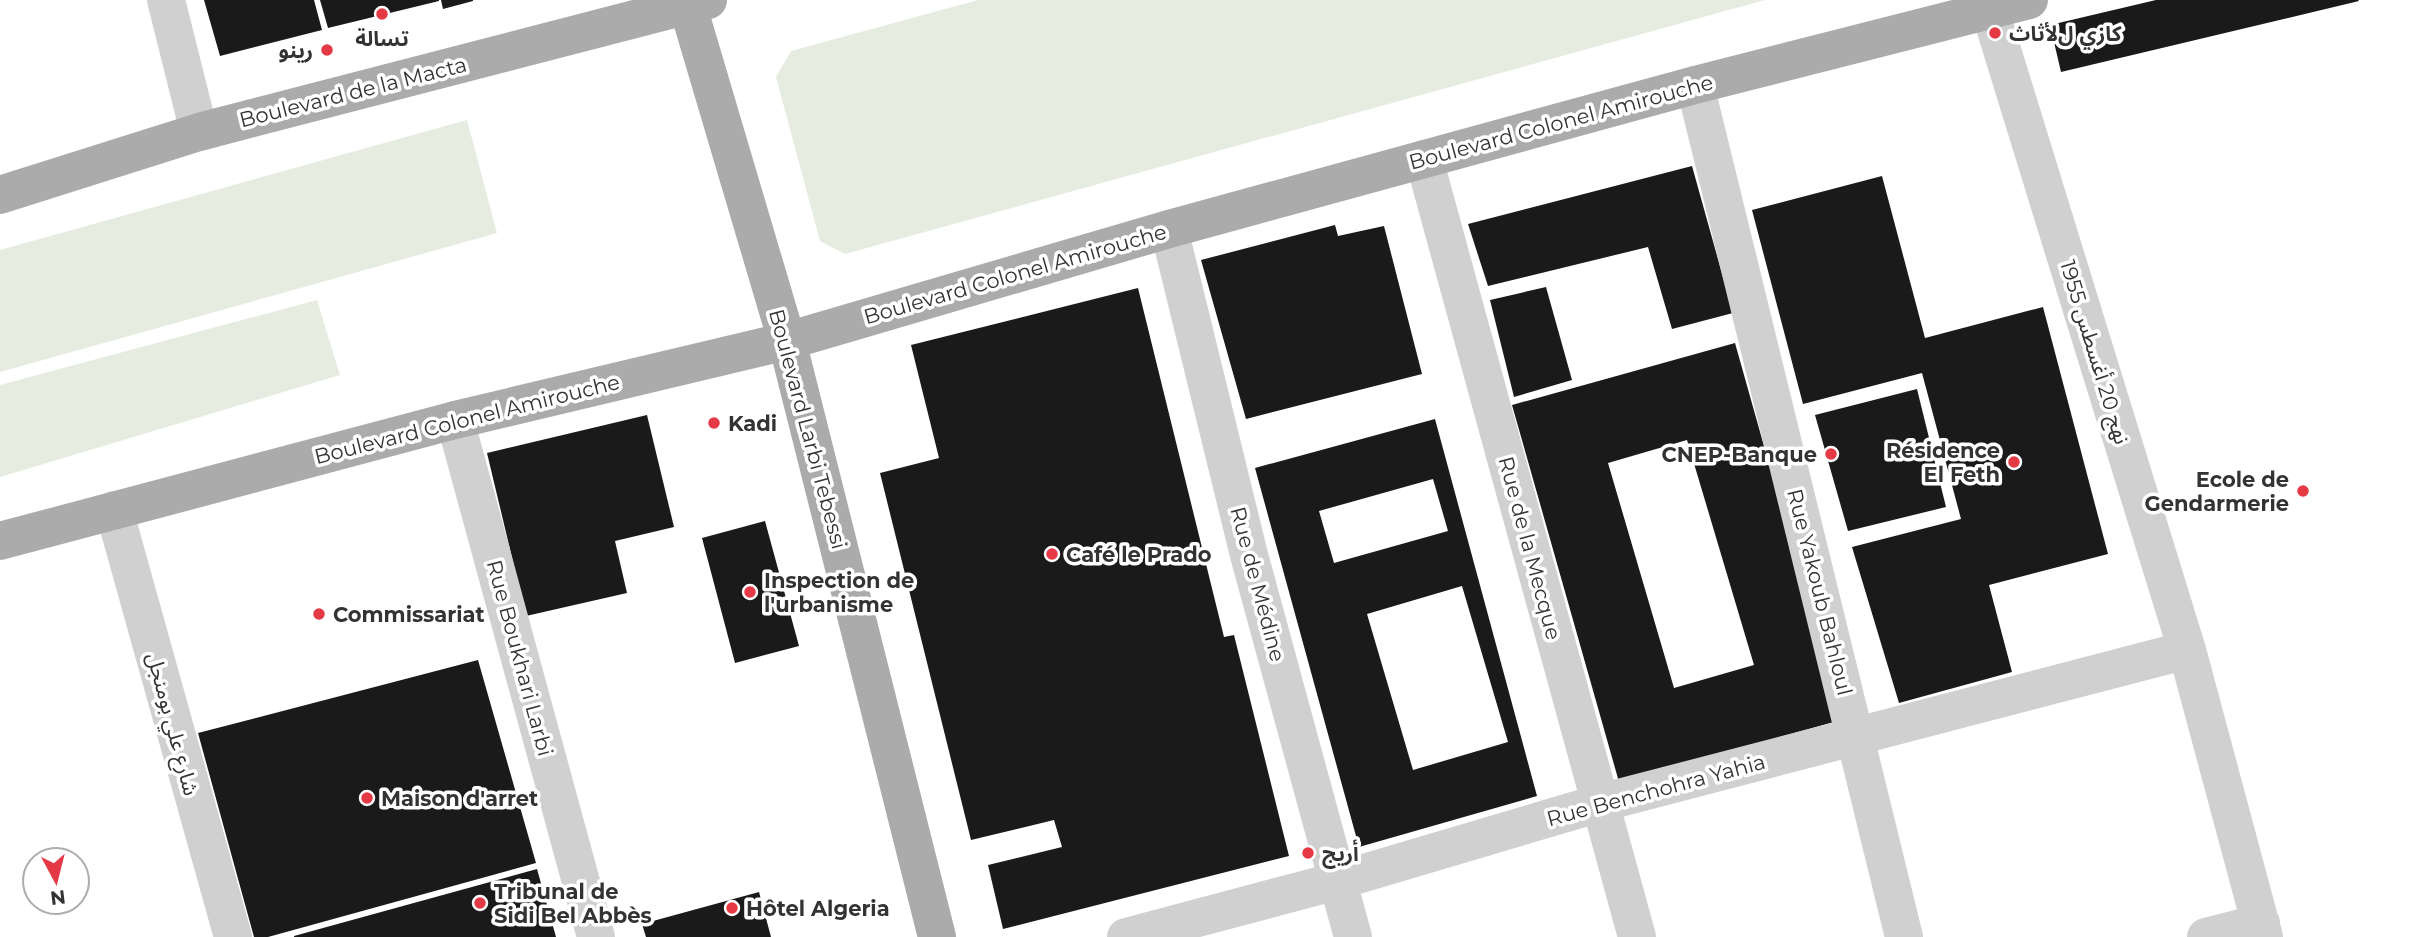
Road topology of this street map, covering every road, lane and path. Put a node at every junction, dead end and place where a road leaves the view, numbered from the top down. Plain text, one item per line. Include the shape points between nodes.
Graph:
1 (166, 0) edge
2 (2029, 0) edge
3 (694, 2) edge
4 (1990, 6) edge
5 (1695, 85) junction
6 (200, 132) junction
7 (1424, 159) junction
8 (0, 195) edge
9 (1169, 229) junction
10 (787, 341) junction
11 (455, 420) junction
12 (114, 510) junction
13 (0, 541) edge
14 (2187, 650) junction
15 (1855, 737) junction
16 (1600, 803) junction
17 (1337, 881) junction
18 (2263, 930) edge
19 (233, 937) edge
20 (596, 937) edge
21 (937, 937) edge
22 (1126, 937) edge
23 (1353, 937) edge
24 (1637, 937) edge
25 (1904, 937) edge
26 (2206, 937) edge

1 - 6 street
2 - 4 main road, Boulevard Colonel Amirouche
3 - 6 main road, Boulevard de la Macta
3 - 10 main road, Boulevard Larbi Tebessi
4 - 5 main road, Boulevard Colonel Amirouche
4 - 14 street, نهج 20 أغسطس 1955
5 - 7 main road, Boulevard Colonel Amirouche
5 - 15 street, Rue Yakoub Bahloul
6 - 8 main road, Boulevard de la Macta
7 - 9 main road, Boulevard Colonel Amirouche
7 - 16 street, Rue de la Mecque
9 - 10 main road, Boulevard Colonel Amirouche
9 - 17 street, Rue de Médine via 1249,555
10 - 11 main road, Boulevard Colonel Amirouche
10 - 21 main road, Boulevard Larbi Tebessi
11 - 12 main road, Boulevard Colonel Amirouche
11 - 20 street, Rue Boukhari Larbi
12 - 13 main road, Boulevard Colonel Amirouche
12 - 19 street, شارع علي بومنجل
14 - 15 street, Rue Benchohra Yahia
14 - 18 street, نهج 20 أغسطس 1955
15 - 16 street, Rue Benchohra Yahia
15 - 25 street, Rue Yakoub Bahloul
16 - 17 street, Rue Benchohra Yahia
16 - 24 street, Rue de la Mecque
17 - 22 street, Rue Benchohra Yahia
17 - 23 street, Rue de Médine
18 - 26 street

